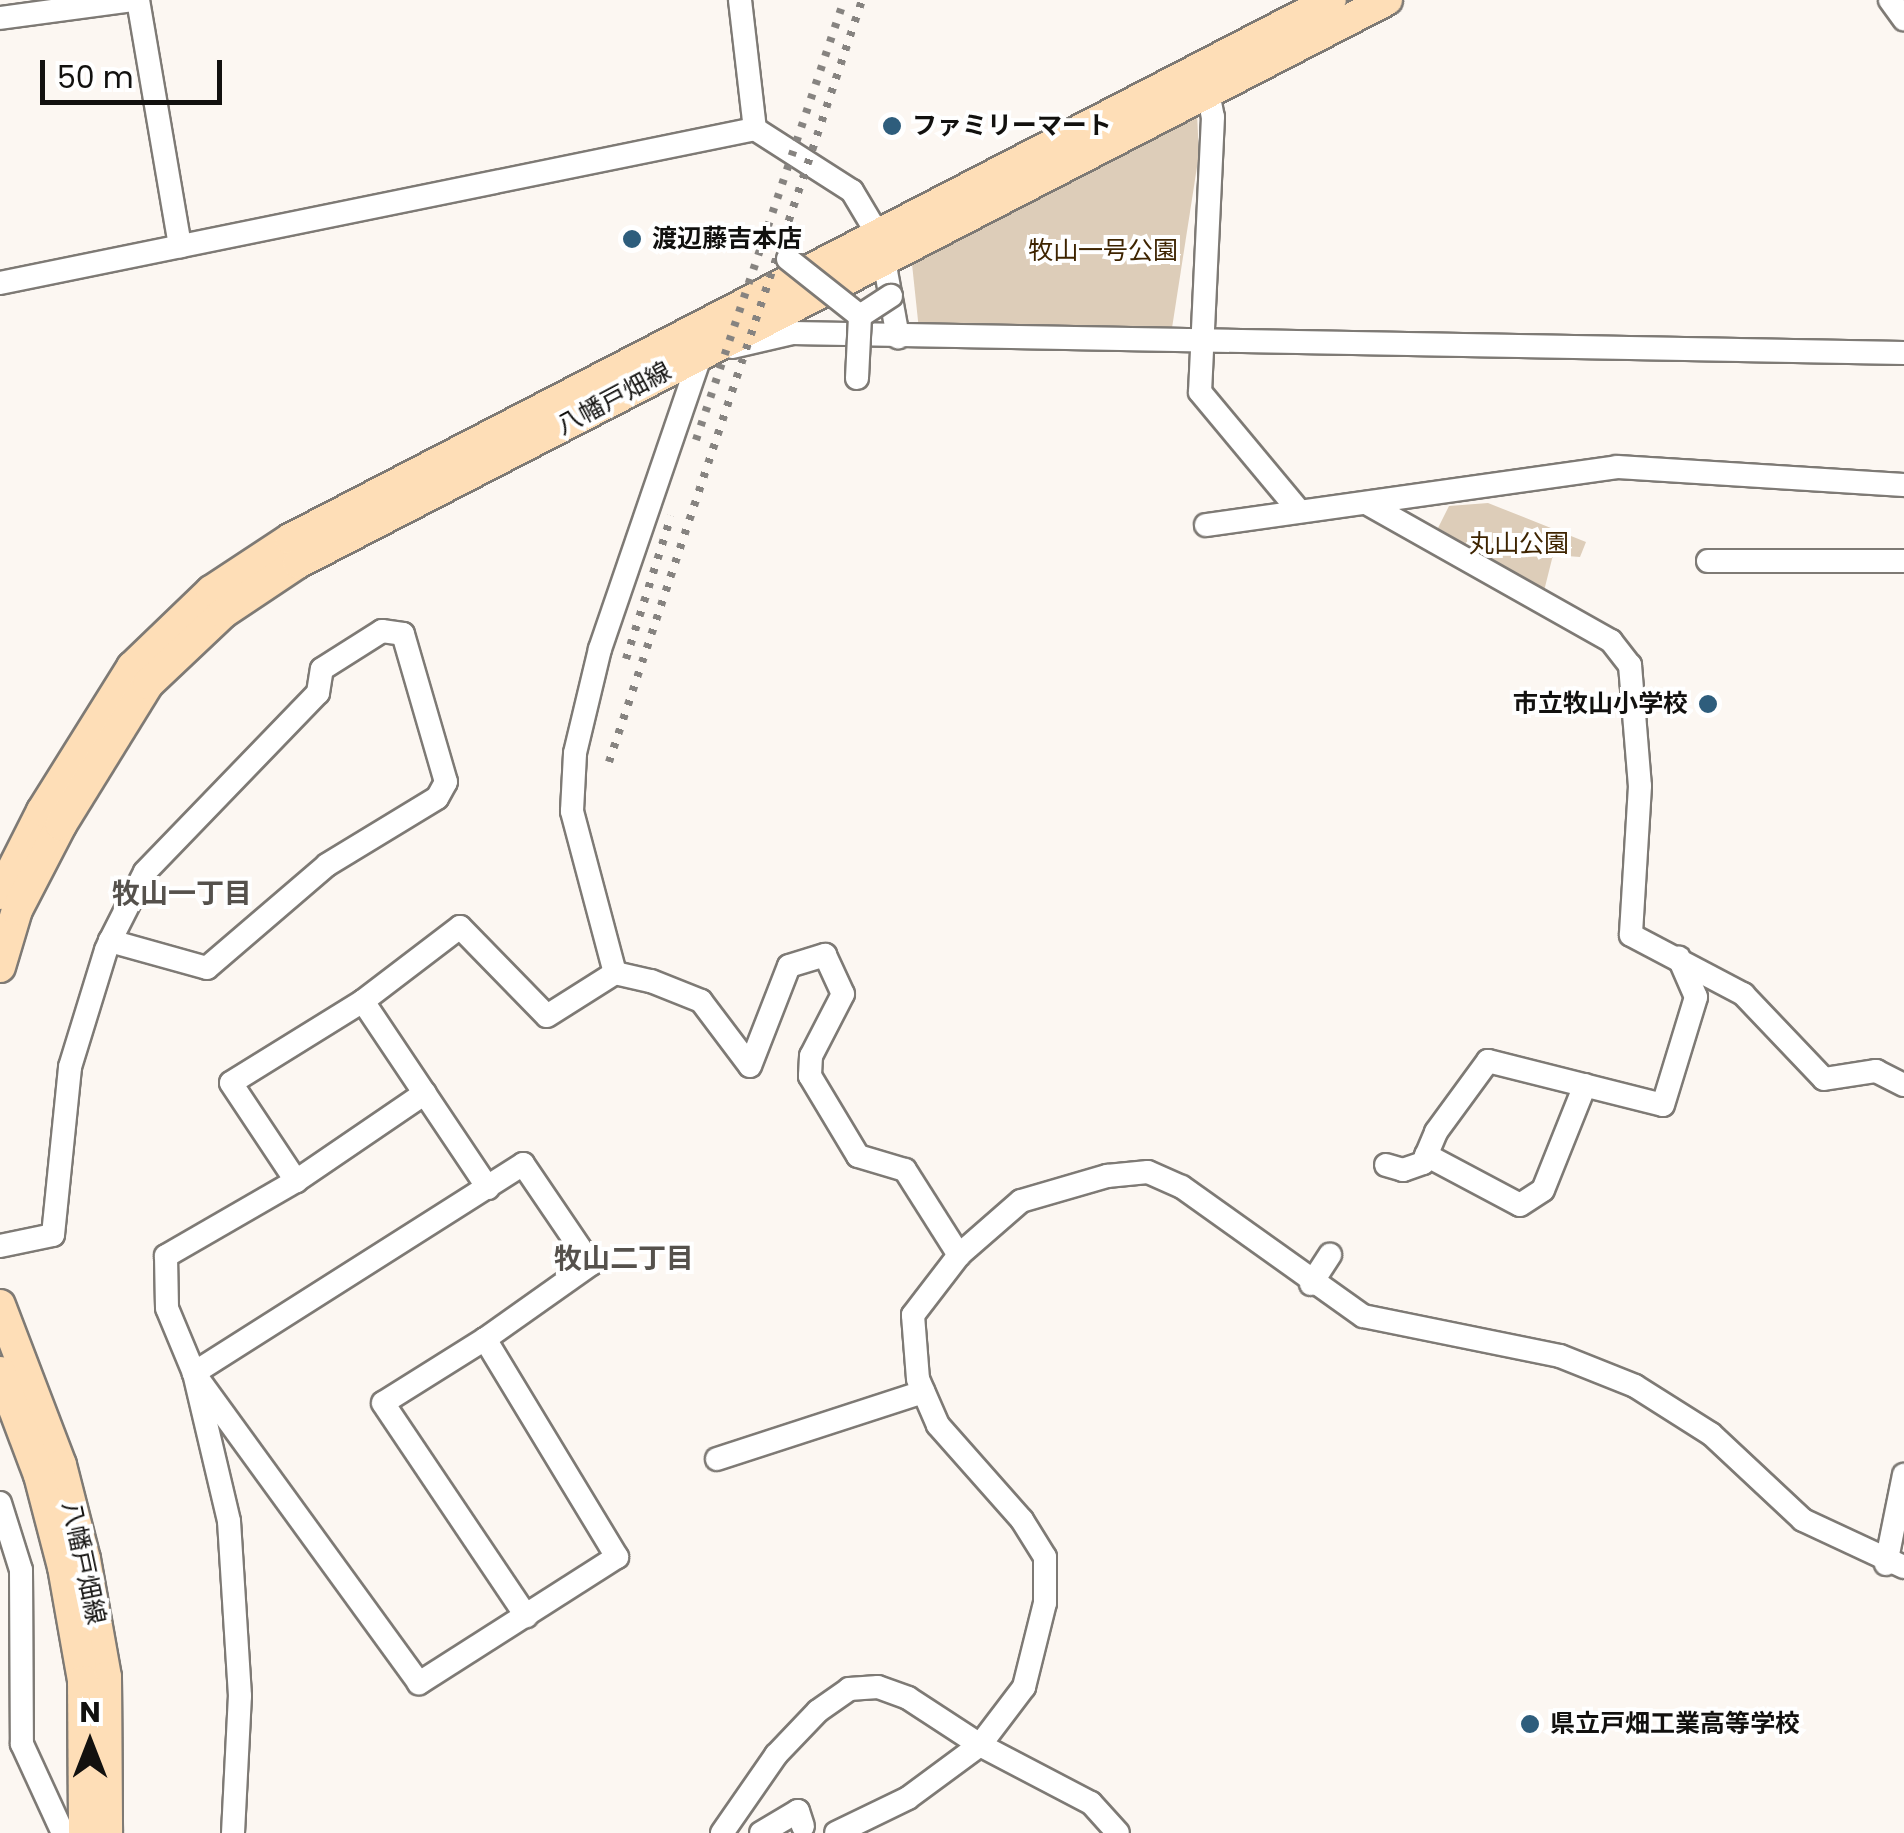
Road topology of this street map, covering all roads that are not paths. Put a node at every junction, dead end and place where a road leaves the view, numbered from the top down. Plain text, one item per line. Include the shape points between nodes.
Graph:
1 (136, 0) edge
2 (740, 0) edge
3 (1332, 0) edge
4 (1387, 0) edge
5 (1890, 0) edge
6 (0, 18) edge
7 (1904, 19) edge
8 (1208, 92) junction
9 (755, 129) junction
10 (180, 246) junction
11 (883, 251) junction
12 (788, 259) dead end
13 (0, 283) edge
14 (892, 296) dead end
15 (860, 316) junction
16 (898, 337) junction
17 (1199, 345) junction
18 (1904, 353) edge
19 (697, 355) junction
20 (858, 378) dead end
21 (1904, 485) edge
22 (1368, 504) junction
23 (1300, 511) junction
24 (1206, 525) dead end
25 (1708, 561) dead end
26 (1904, 561) edge
27 (6, 902) edge
28 (110, 940) junction
29 (1678, 958) junction
30 (0, 967) edge
31 (615, 972) junction
32 (363, 1001) junction
33 (1585, 1085) junction
34 (1904, 1086) edge
35 (424, 1093) junction
36 (1426, 1154) junction
37 (1386, 1165) dead end
38 (296, 1181) junction
39 (488, 1188) junction
40 (0, 1246) edge
41 (959, 1255) junction
42 (1330, 1256) dead end
43 (1310, 1284) junction
44 (0, 1304) edge
45 (485, 1339) junction
46 (0, 1372) edge
47 (194, 1372) junction
48 (924, 1392) junction
49 (718, 1459) dead end
50 (1904, 1474) edge
51 (0, 1502) edge
52 (1895, 1566) edge
53 (0, 1610) edge
54 (526, 1616) junction
55 (21, 1630) junction
56 (980, 1745) junction
57 (803, 1826) dead end
58 (64, 1833) edge
59 (84, 1833) edge
60 (107, 1833) edge
61 (233, 1833) edge
62 (722, 1833) edge
63 (761, 1833) edge
64 (836, 1833) edge
65 (1118, 1833) edge

1 - 6 street
1 - 10 street
2 - 9 street
3 - 11 main road, 八幡戸畑線
4 - 8 main road, 八幡戸畑線
5 - 7 street
8 - 11 main road, 八幡戸畑線
8 - 17 street via 1213,118
9 - 10 street
9 - 11 street via 852,190
10 - 13 street
11 - 16 street
11 - 19 main road, 八幡戸畑線
11 - 27 main road, 八幡戸畑線 via 290,538 212,590 132,666
12 - 15 street, bridge
14 - 15 street, bridge
15 - 20 street, bridge
16 - 17 street
16 - 19 street via 792,333
17 - 18 street
17 - 23 street via 1200,392
19 - 27 main road, 八幡戸畑線 via 298,563 223,613 148,684
19 - 31 street via 600,649 575,753 572,810
21 - 22 street via 1617,467
22 - 23 street
22 - 29 street via 1611,641 1630,665 1640,786 1631,935
23 - 24 street
25 - 26 street
27 - 30 main road, 八幡戸畑線
28 - 28 street via 146,872 318,693 322,668 382,630 403,634 446,782 437,798 327,865 207,968
28 - 40 street via 70,1066 52,1235
29 - 33 street via 1696,997 1664,1105
29 - 34 street via 1743,994 1824,1080 1876,1071
31 - 32 street via 547,1016 460,927
31 - 41 street via 688,993 750,1066 789,966 825,955 843,994 811,1056 810,1076 858,1156 905,1170
32 - 35 street
32 - 38 street via 231,1083
33 - 36 street via 1488,1060
33 - 36 street via 1543,1190 1520,1204
35 - 38 street
35 - 39 street
36 - 37 street via 1423,1163 1402,1170
38 - 47 street via 166,1256 167,1308
39 - 45 street via 524,1164 592,1264
39 - 47 street
41 - 43 street via 1021,1201 1107,1176 1148,1172 1182,1187
41 - 48 street via 913,1315 911,1345
42 - 43 street
43 - 52 street via 1363,1316 1560,1356 1635,1386 1710,1434 1803,1520
44 - 60 main road, 八幡戸畑線 via 60,1464 85,1559 106,1677
45 - 54 street via 617,1557
45 - 54 street via 383,1403
46 - 59 main road, 八幡戸畑線 via 39,1475 63,1567 83,1682
47 - 54 street via 419,1682
47 - 61 street via 228,1521 240,1696
48 - 49 street
48 - 56 street via 938,1425 1022,1520 1045,1557 1045,1604 1024,1687
50 - 52 street
51 - 55 street via 20,1570
53 - 55 street
55 - 58 street via 22,1744
56 - 62 street via 908,1698 878,1687 850,1690 818,1711 776,1755
56 - 64 street via 908,1798
56 - 65 street via 1092,1803
57 - 63 street via 798,1811

